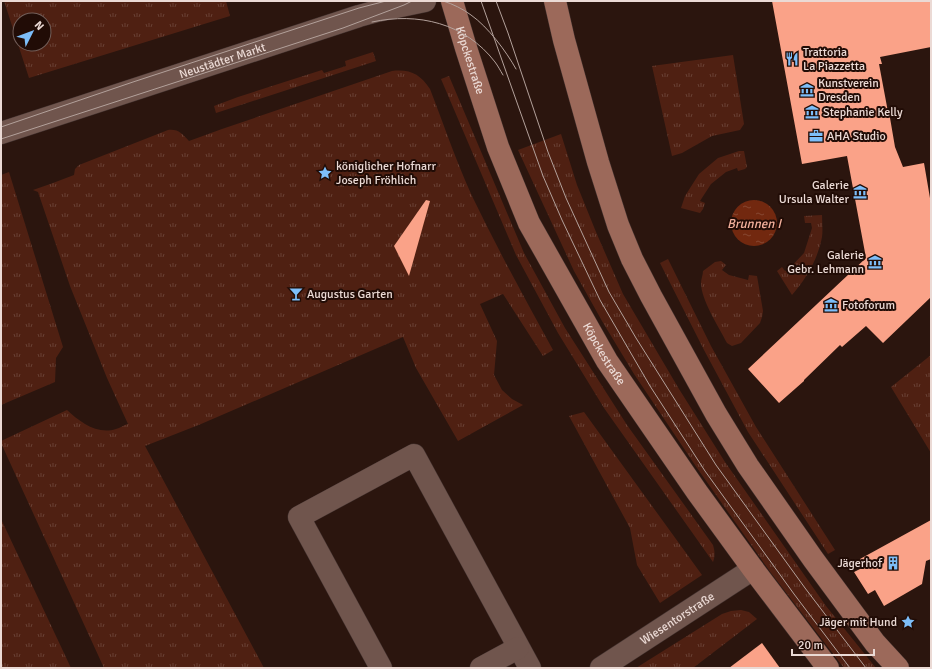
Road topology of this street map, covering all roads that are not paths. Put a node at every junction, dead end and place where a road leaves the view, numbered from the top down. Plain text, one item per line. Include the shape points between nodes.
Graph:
1 (425, 1) edge
2 (452, 1) edge
3 (554, 1) edge
4 (1, 133) edge
5 (753, 569) junction
6 (518, 648) junction
7 (381, 668) edge
8 (481, 668) edge
9 (530, 668) edge
10 (601, 668) edge
11 (828, 668) edge
12 (898, 668) edge

1 - 4 street, Neustädter Markt via 359,16
2 - 5 main road, Köpckestraße via 498,147 530,223 607,361
3 - 12 main road via 598,162 632,259 716,414 748,466 870,636
5 - 10 street, Wiesentorstraße
5 - 11 main road, Köpckestraße
6 - 7 street via 414,455 299,517
6 - 8 street
6 - 9 street

